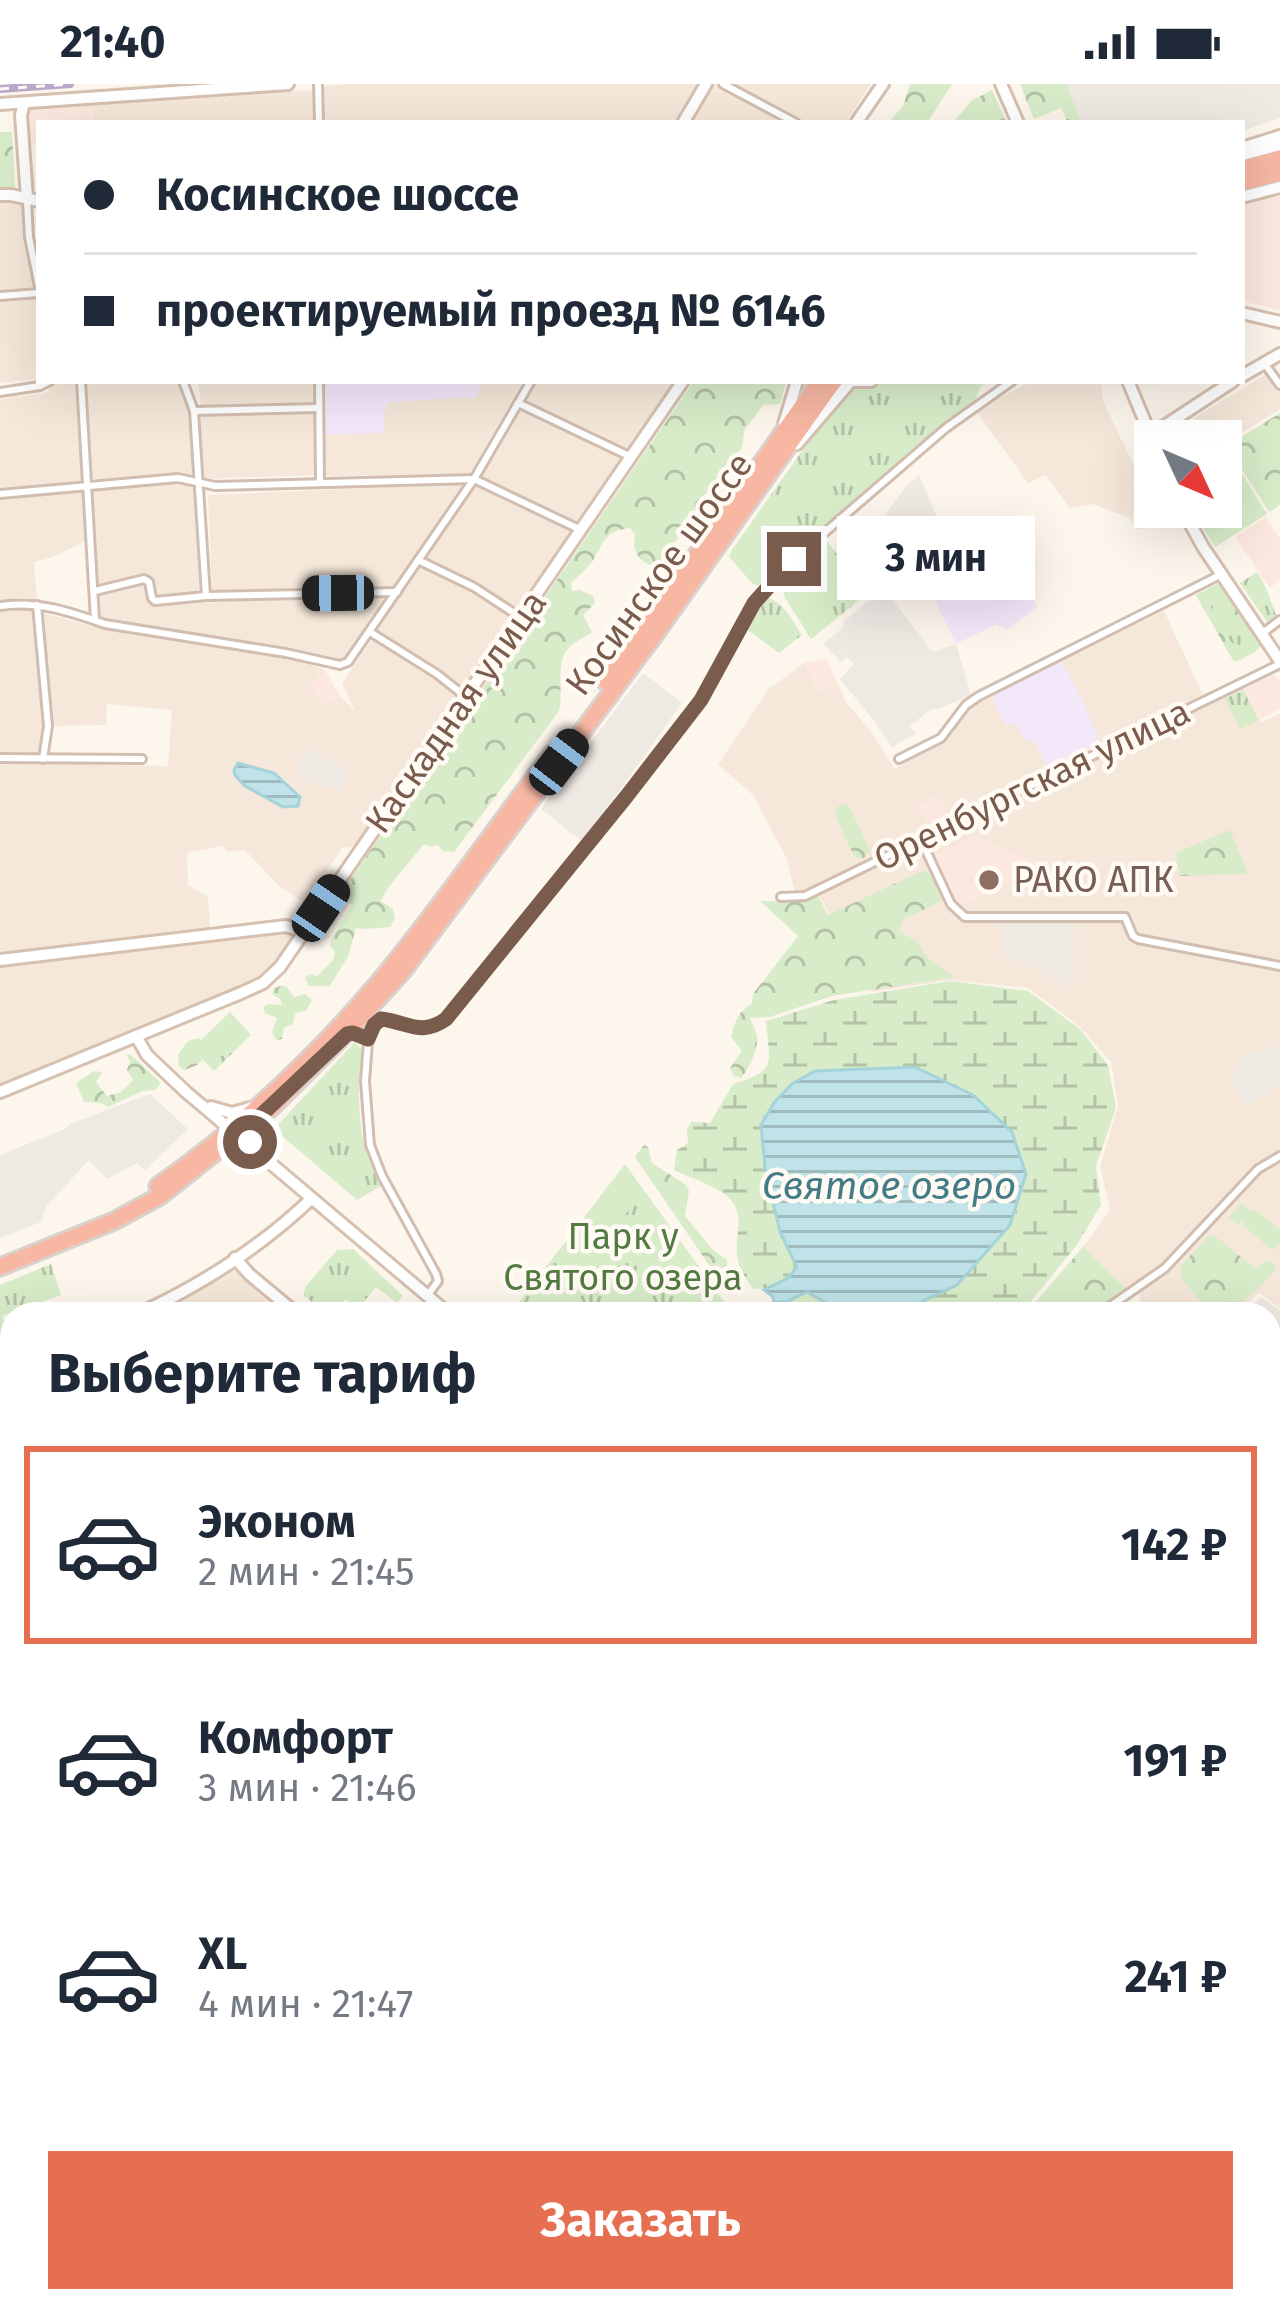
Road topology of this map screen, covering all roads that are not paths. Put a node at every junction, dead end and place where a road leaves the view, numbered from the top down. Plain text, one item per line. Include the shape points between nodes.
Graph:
1 (288, 84) edge
2 (318, 84) edge
3 (706, 84) edge
4 (723, 84) edge
5 (883, 84) edge
6 (1001, 84) edge
7 (0, 104) edge
8 (20, 107) junction
9 (319, 120) edge
10 (685, 120) edge
11 (790, 120) edge
12 (858, 120) edge
13 (1017, 120) edge
14 (1280, 140) edge
15 (1245, 151) edge
16 (1280, 158) edge
17 (1245, 168) edge
18 (1280, 173) edge
19 (1245, 183) edge
20 (1280, 188) edge
21 (0, 196) edge
22 (1245, 196) edge
23 (33, 199) edge
24 (36, 274) edge
25 (36, 290) edge
26 (0, 296) edge
27 (1245, 314) edge
28 (1280, 322) edge
29 (1280, 354) edge
30 (1264, 363) junction
31 (1245, 374) edge
32 (44, 384) edge
33 (81, 384) edge
34 (184, 384) edge
35 (319, 384) edge
36 (529, 384) edge
37 (681, 384) edge
38 (796, 384) edge
39 (818, 384) edge
40 (832, 384) edge
41 (849, 384) edge
42 (1008, 384) edge
43 (1129, 384) edge
44 (1229, 384) edge
45 (1280, 385) edge
46 (0, 392) edge
47 (518, 403) junction
48 (319, 407) junction
49 (194, 411) junction
50 (1145, 420) edge
51 (1180, 420) edge
52 (771, 452) junction
53 (632, 457) junction
54 (474, 479) junction
55 (320, 482) junction
56 (200, 483) junction
57 (763, 483) junction
58 (87, 484) junction
59 (0, 494) edge
60 (1194, 528) edge
61 (581, 530) junction
62 (418, 560) junction
63 (1222, 574) junction
64 (95, 591) junction
65 (397, 592) junction
66 (206, 596) junction
67 (0, 605) edge
68 (38, 605) junction
69 (521, 618) junction
70 (95, 620) junction
71 (1280, 620) edge
72 (370, 632) junction
73 (1262, 634) junction
74 (1280, 663) edge
75 (466, 697) junction
76 (0, 758) edge
77 (142, 758) dead end
78 (43, 759) junction
79 (899, 759) dead end
80 (921, 840) junction
81 (782, 897) dead end
82 (305, 932) junction
83 (0, 960) edge
84 (1280, 966) edge
85 (152, 1030) junction
86 (354, 1030) junction
87 (136, 1036) junction
88 (368, 1039) junction
89 (122, 1042) junction
90 (147, 1055) junction
91 (0, 1092) edge
92 (201, 1103) junction
93 (267, 1104) junction
94 (235, 1131) junction
95 (211, 1152) junction
96 (263, 1156) junction
97 (1280, 1156) edge
98 (311, 1199) junction
99 (0, 1256) edge
100 (235, 1258) junction
101 (0, 1267) edge
102 (427, 1296) junction
103 (162, 1302) edge
104 (284, 1302) edge
105 (434, 1302) edge
106 (1116, 1302) edge

1 - 8 street
2 - 9 street
3 - 10 street
4 - 11 street
5 - 12 street
6 - 13 street
7 - 8 street
8 - 23 street
14 - 15 street
16 - 17 highway
18 - 19 highway
20 - 22 street
21 - 23 street
23 - 24 street
25 - 26 street
27 - 28 street
29 - 30 street
30 - 31 street
30 - 45 street
32 - 46 street
33 - 58 street
34 - 49 street
35 - 48 street
36 - 47 street
37 - 53 street, Каскадная улица
38 - 52 street
39 - 52 highway, Косинское шоссе
40 - 57 highway, Косинское шоссе
41 - 57 street
42 - 88 street via 768,585 701,700 446,1019 423,1029 381,1019
43 - 50 street
44 - 51 street
47 - 53 street
47 - 54 street
48 - 49 street
48 - 55 street
49 - 56 street
52 - 93 highway, Косинское шоссе via 394,964
53 - 61 street, Каскадная улица
54 - 55 street
54 - 61 street
54 - 62 street
55 - 56 street
56 - 58 street
56 - 66 street
57 - 86 highway, Косинское шоссе
58 - 59 street
58 - 64 street
60 - 63 street
61 - 69 street, Каскадная улица
62 - 65 street
62 - 69 street
63 - 73 street
63 - 79 street via 980,695 939,739
64 - 66 street via 146,579 154,601
64 - 70 street
65 - 66 street
65 - 72 street
67 - 68 street
68 - 70 street
68 - 78 street via 48,726
69 - 75 street, Каскадная улица
70 - 72 street via 340,665
71 - 73 street
72 - 75 street
73 - 74 street
74 - 80 street, Оренбургская улица
75 - 82 street, Каскадная улица
76 - 78 street
77 - 78 street
80 - 81 street, Оренбургская улица via 805,896
80 - 84 street via 965,917 1125,917 1138,939
82 - 83 street via 286,926
82 - 85 street, Каскадная улица via 263,983
85 - 87 street, Каскадная улица
85 - 90 street
86 - 88 street
86 - 93 highway, Косинское шоссе
87 - 89 street, Каскадная улица
87 - 90 street
88 - 102 street via 370,1144 436,1274
89 - 90 street
89 - 91 street, Каскадная улица
90 - 92 street
92 - 93 street via 233,1113
92 - 94 street
92 - 95 street via 215,1124
93 - 94 highway, Косинское шоссе
93 - 96 street via 255,1134
94 - 95 highway, Косинское шоссе
94 - 96 street
95 - 96 street
95 - 99 highway, Косинское шоссе via 133,1202
95 - 101 highway, Косинское шоссе via 128,1215
96 - 98 street
97 - 106 street via 1258,1169 1165,1268
98 - 100 street
98 - 102 street
100 - 103 street
100 - 104 street
102 - 105 street

